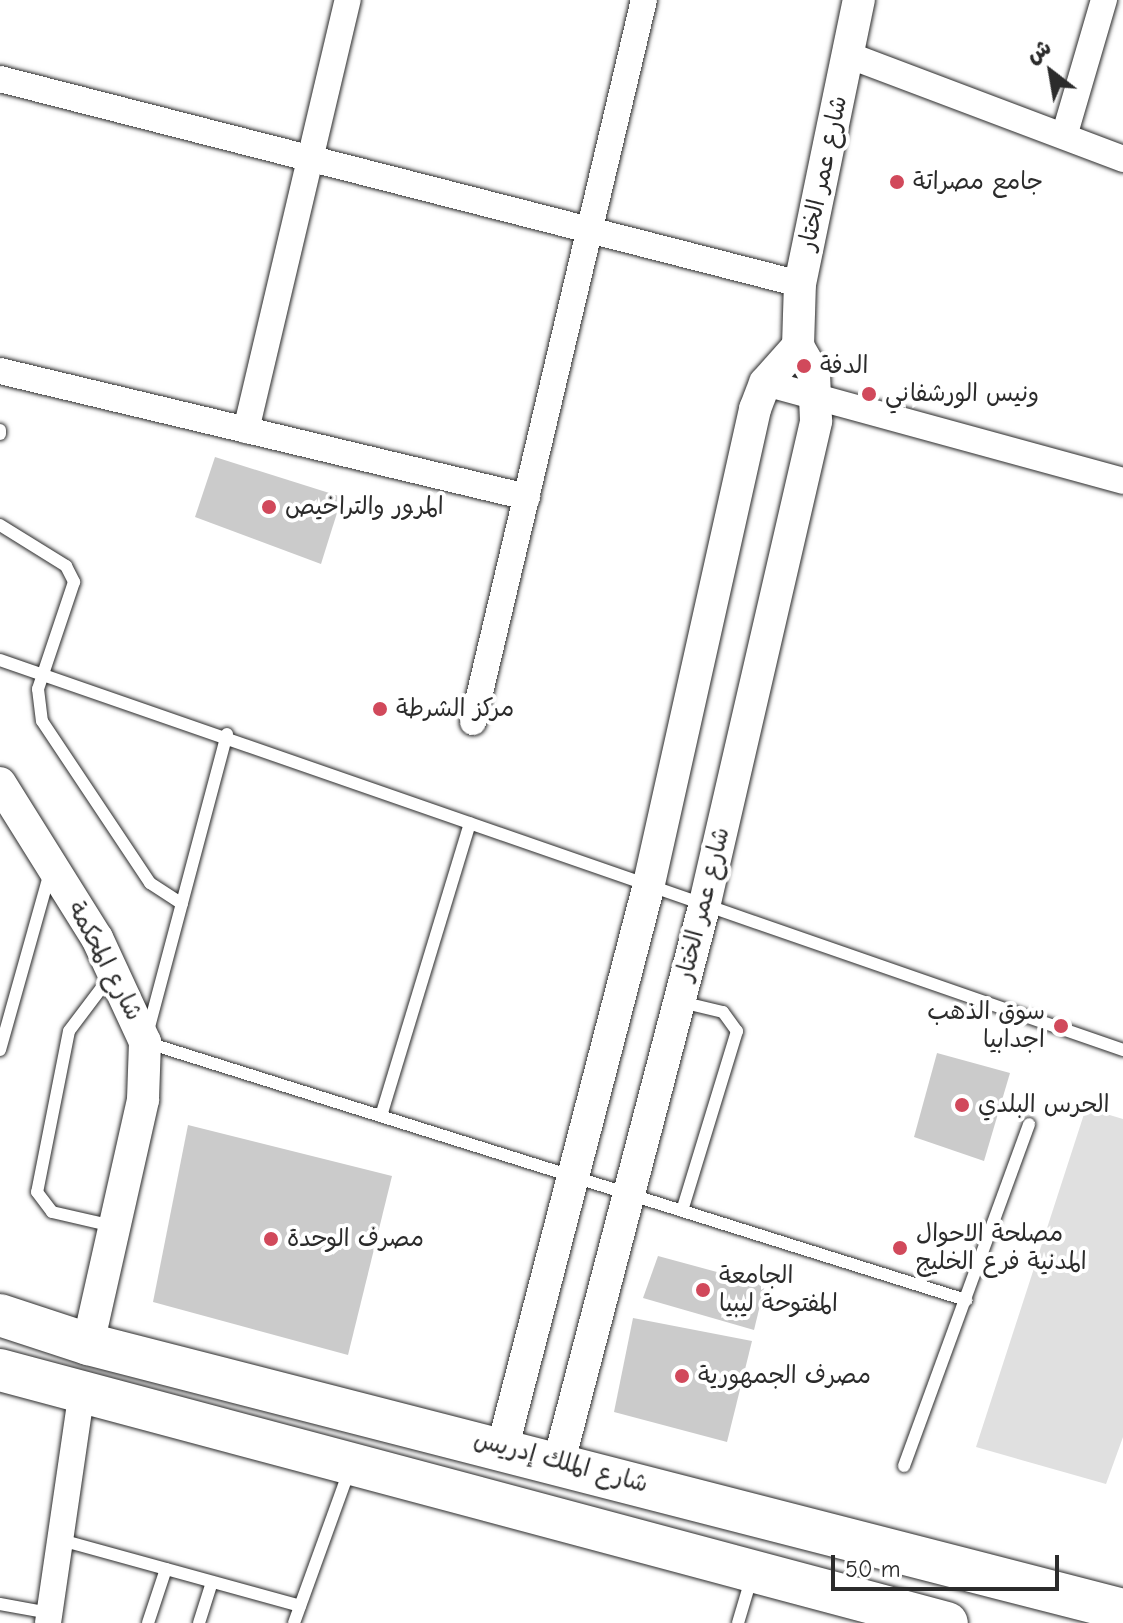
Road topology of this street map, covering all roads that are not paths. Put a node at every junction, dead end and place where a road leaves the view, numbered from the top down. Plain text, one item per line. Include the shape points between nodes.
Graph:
1 (348, 0) edge
2 (644, 0) edge
3 (859, 0) edge
4 (1104, 0) edge
5 (848, 55) junction
6 (0, 79) edge
7 (1065, 133) junction
8 (310, 158) junction
9 (1123, 159) edge
10 (590, 230) junction
11 (800, 284) junction
12 (798, 346) junction
13 (0, 371) edge
14 (765, 383) junction
15 (818, 395) junction
16 (246, 430) junction
17 (1123, 481) edge
18 (527, 497) junction
19 (0, 525) edge
20 (0, 660) edge
21 (43, 674) junction
22 (473, 722) dead end
23 (227, 734) junction
24 (0, 783) edge
25 (470, 823) junction
26 (52, 865) junction
27 (648, 888) junction
28 (182, 904) junction
29 (704, 907) junction
30 (114, 972) junction
31 (678, 1001) junction
32 (145, 1042) junction
33 (0, 1050) edge
34 (1123, 1050) edge
35 (381, 1116) junction
36 (1029, 1124) dead end
37 (576, 1178) junction
38 (625, 1193) junction
39 (682, 1211) junction
40 (115, 1226) junction
41 (966, 1300) junction
42 (0, 1315) edge
43 (88, 1344) junction
44 (0, 1370) edge
45 (82, 1391) junction
46 (503, 1446) junction
47 (559, 1461) junction
48 (352, 1463) junction
49 (904, 1466) dead end
50 (61, 1540) junction
51 (166, 1569) junction
52 (754, 1570) junction
53 (212, 1582) junction
54 (0, 1604) edge
55 (300, 1606) junction
56 (1123, 1610) edge
57 (49, 1618) edge
58 (148, 1623) edge
59 (199, 1623) edge
60 (294, 1623) edge
61 (738, 1623) edge
62 (947, 1623) edge

1 - 8 street
2 - 10 street
3 - 5 street, شارع عمر الختار
4 - 7 street
5 - 7 street
5 - 11 street, شارع عمر الختار
6 - 8 street
7 - 9 street
8 - 10 street
8 - 16 street
10 - 11 street
10 - 18 street
11 - 12 street, شارع عمر الختار
12 - 14 street
12 - 15 street, شارع عمر الختار
13 - 16 street
14 - 15 street
14 - 27 street
15 - 17 street
15 - 29 street, شارع عمر الختار
16 - 18 street
18 - 22 street
19 - 21 lane via 66,566 74,582
20 - 21 lane
21 - 23 lane
21 - 28 lane via 37,700 48,731 150,883
23 - 25 lane
23 - 28 lane
24 - 26 street, شارع المحكمة
25 - 27 lane
25 - 35 lane
26 - 30 street, شارع المحكمة
26 - 33 lane
27 - 29 lane
27 - 37 street
28 - 32 lane
29 - 31 street, شارع عمر الختار
29 - 34 lane
30 - 32 street, شارع المحكمة
30 - 40 lane via 69,1031 37,1192 52,1212
31 - 38 street, شارع عمر الختار
31 - 39 lane via 723,1012 737,1031
32 - 35 lane
32 - 40 street, شارع المحكمة via 143,1100
35 - 37 lane
36 - 41 lane
37 - 38 lane
37 - 46 street
38 - 39 lane
38 - 47 street, شارع عمر الختار
39 - 41 lane
40 - 43 street, شارع المحكمة
41 - 49 lane
42 - 43 highway, شارع الملك إدريس
43 - 46 highway, شارع الملك إدريس
44 - 45 highway
45 - 48 highway
45 - 50 street
46 - 47 highway, شارع الملك إدريس
47 - 56 highway, شارع الملك إدريس
48 - 52 highway
48 - 55 lane
50 - 51 lane
50 - 57 street
51 - 53 lane
51 - 58 lane
52 - 61 lane
52 - 62 highway
53 - 55 lane
53 - 59 lane
54 - 57 lane
55 - 60 lane

